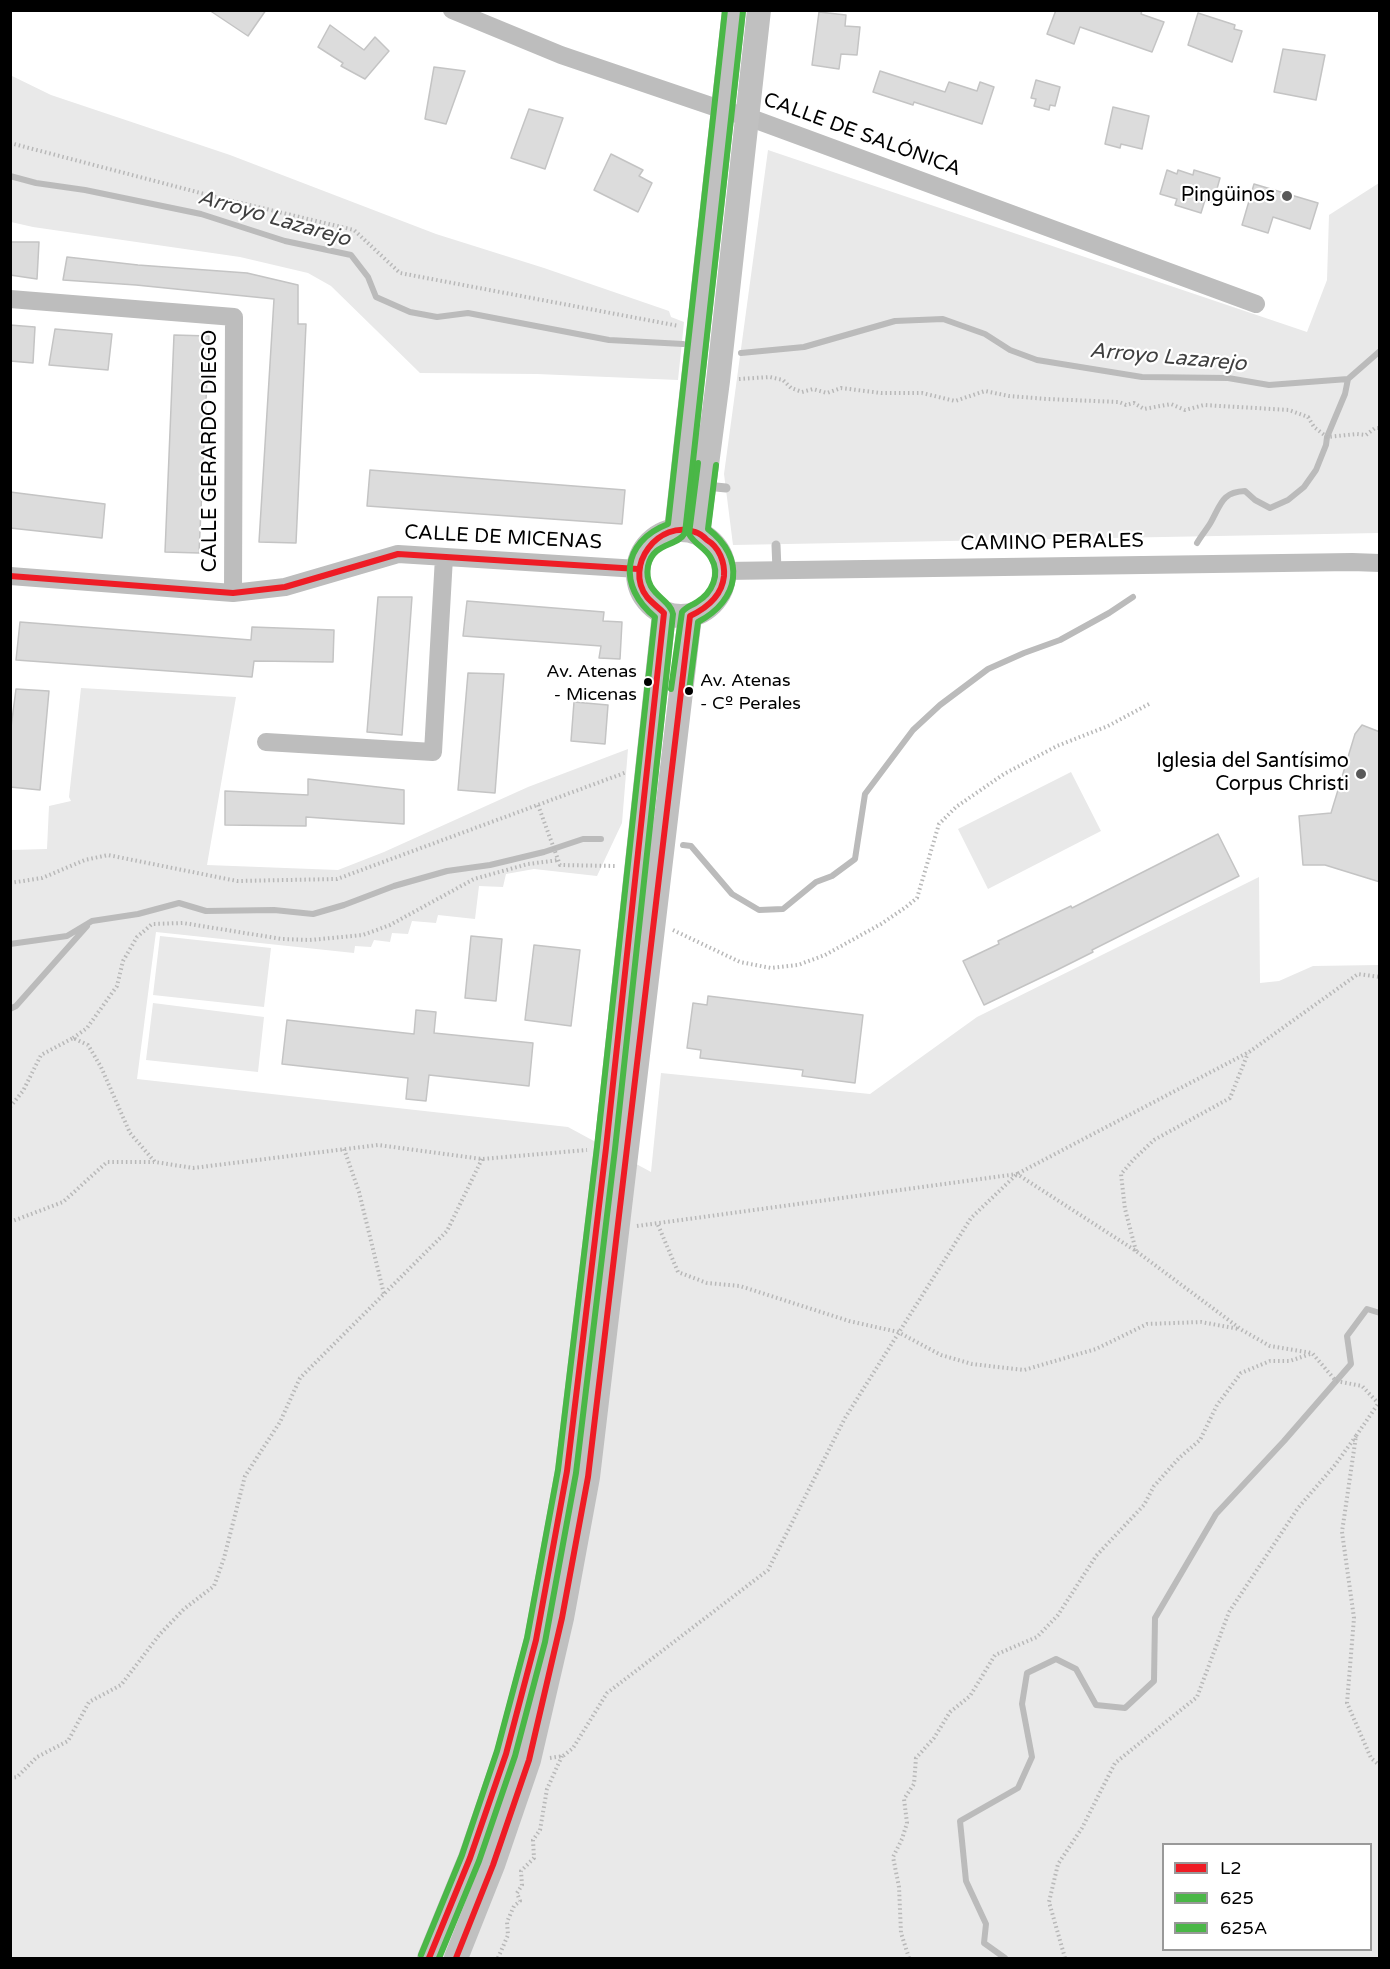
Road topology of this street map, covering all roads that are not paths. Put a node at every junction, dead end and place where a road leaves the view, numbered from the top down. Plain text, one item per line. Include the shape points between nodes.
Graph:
1 (452, 10) edge
2 (734, 10) edge
3 (759, 10) edge
4 (723, 110) junction
5 (748, 117) junction
6 (10, 299) edge
7 (1257, 304) dead end
8 (687, 532) junction
9 (776, 545) dead end
10 (444, 557) junction
11 (1380, 563) edge
12 (638, 569) junction
13 (777, 570) junction
14 (724, 571) junction
15 (10, 576) edge
16 (234, 592) junction
17 (664, 613) junction
18 (690, 615) junction
19 (266, 742) dead end
20 (429, 1959) edge
21 (456, 1959) edge

1 - 4 street, CALLE DE SALÓNICA via 561,55
2 - 4 main road
3 - 5 main road
4 - 5 street, CALLE DE SALÓNICA
4 - 8 main road via 698,330
5 - 7 street, CALLE DE SALÓNICA
5 - 8 main road via 718,381 715,487
6 - 16 street, CALLE GERARDO DIEGO via 234,317
8 - 12 main road via 665,533 655,539 641,557
8 - 14 main road via 717,548
9 - 13 lane
10 - 12 street, CALLE DE MICENAS
10 - 16 street, CALLE DE MICENAS via 398,554 285,587
10 - 19 street via 433,752
11 - 13 street, CAMINO PERALES
12 - 17 main road via 644,595
13 - 14 street, CAMINO PERALES
14 - 18 main road via 723,586 716,600
15 - 16 street, CALLE DE MICENAS
17 - 18 main road
17 - 20 main road via 567,1471 536,1640 506,1754
18 - 21 main road via 588,1477 562,1618 529,1760

